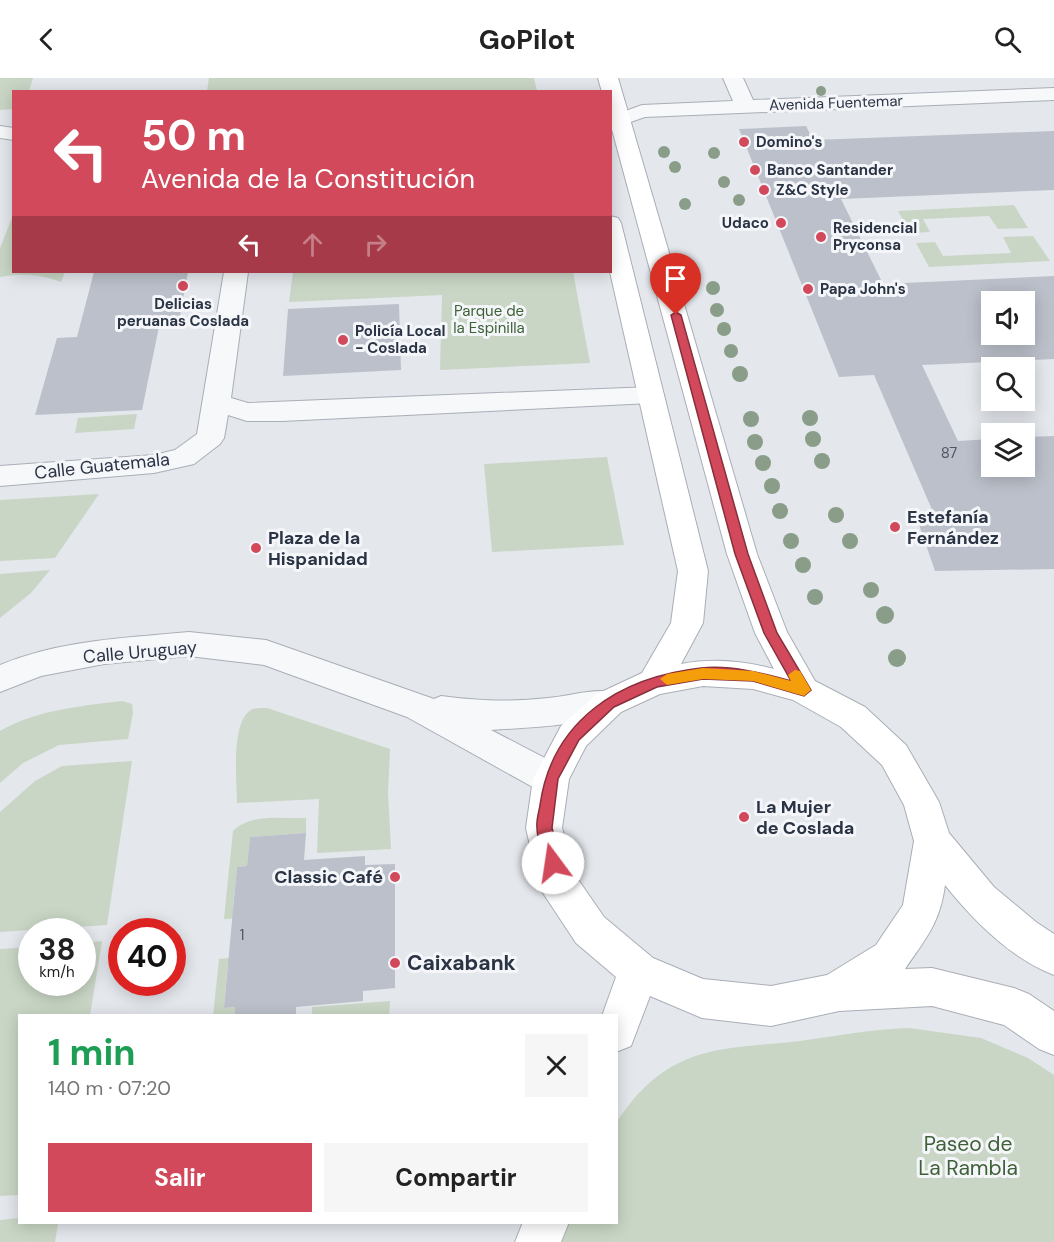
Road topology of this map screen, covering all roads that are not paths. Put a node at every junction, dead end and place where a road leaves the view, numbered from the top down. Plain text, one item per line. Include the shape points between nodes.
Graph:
1 (733, 78) edge
2 (612, 93) edge
3 (1054, 94) edge
4 (746, 106) junction
5 (619, 120) junction
6 (612, 231) edge
7 (236, 273) edge
8 (651, 395) junction
9 (217, 403) junction
10 (0, 476) edge
11 (0, 679) edge
12 (654, 682) junction
13 (804, 690) junction
14 (609, 703) junction
15 (419, 707) junction
16 (551, 779) junction
17 (933, 841) junction
18 (1054, 956) edge
19 (639, 971) junction
20 (835, 993) junction
21 (618, 1027) edge
22 (1054, 1035) edge
23 (545, 1224) edge
24 (538, 1242) edge

1 - 4 street
2 - 5 street
3 - 4 street, Avenida Fuentemar
4 - 5 street, Avenida Fuentemar via 642,111
5 - 13 street via 742,554 771,633
6 - 8 street
7 - 9 street, Calle Guatemala
8 - 9 street via 282,412 247,412
8 - 12 street via 693,571 687,622
9 - 10 street, Calle Guatemala via 210,438 184,457 154,464
11 - 15 street, Calle Uruguay via 36,664 104,652 189,644 266,653
12 - 13 street via 703,674 753,676
12 - 14 street
13 - 17 street via 853,717 894,756 921,802
14 - 15 street, Calle Uruguay via 491,716
14 - 16 street via 573,736
15 - 16 street, Calle Uruguay
16 - 19 street via 544,828 557,881 590,930
17 - 18 street via 980,899
17 - 20 street via 922,910 890,958
19 - 20 street via 702,998 771,1005
19 - 21 street
20 - 22 street via 932,987 1014,1008
23 - 24 street

